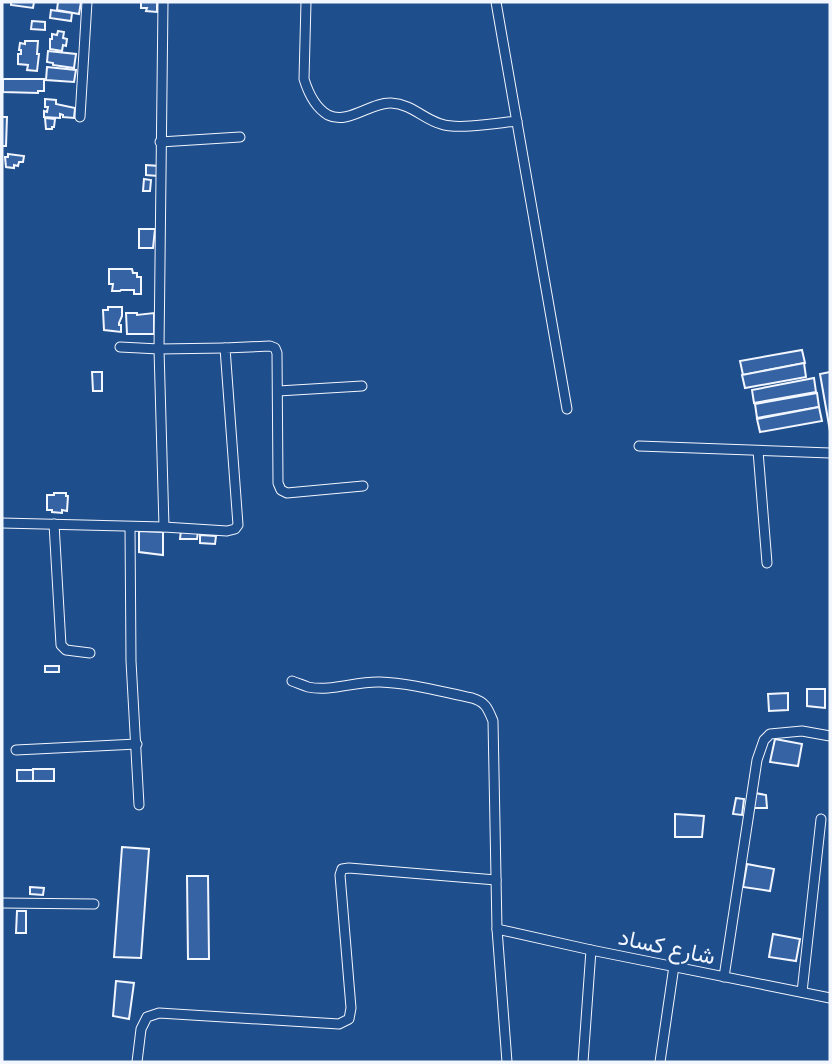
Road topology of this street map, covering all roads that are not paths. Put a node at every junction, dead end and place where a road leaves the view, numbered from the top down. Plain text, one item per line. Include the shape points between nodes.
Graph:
1 (88, 2) edge
2 (163, 2) edge
3 (306, 2) edge
4 (496, 2) edge
5 (80, 117) dead end
6 (517, 121) junction
7 (240, 137) dead end
8 (160, 142) junction
9 (120, 348) dead end
10 (225, 348) junction
11 (159, 349) junction
12 (362, 386) dead end
13 (278, 391) junction
14 (567, 409) dead end
15 (639, 446) dead end
16 (758, 451) junction
17 (830, 453) edge
18 (363, 486) dead end
19 (2, 523) edge
20 (54, 524) junction
21 (130, 527) junction
22 (164, 527) junction
23 (766, 563) dead end
24 (90, 653) dead end
25 (292, 681) dead end
26 (830, 736) edge
27 (137, 744) junction
28 (16, 750) dead end
29 (139, 805) dead end
30 (821, 819) dead end
31 (496, 880) junction
32 (2, 903) edge
33 (94, 904) dead end
34 (498, 929) junction
35 (592, 950) junction
36 (674, 966) junction
37 (724, 977) junction
38 (802, 992) junction
39 (830, 998) edge
40 (137, 1062) edge
41 (507, 1062) edge
42 (583, 1062) edge
43 (660, 1062) edge

1 - 5 street
2 - 8 street
3 - 6 street via 304,79 307,90 329,116 348,116 390,103 407,106 443,125
4 - 6 street
6 - 14 street
7 - 8 street
8 - 11 street
9 - 11 street
10 - 11 street
10 - 13 street via 275,348
10 - 22 street via 238,525 227,531
11 - 22 street
12 - 13 street
13 - 18 street via 281,490
15 - 16 street
16 - 17 street
16 - 23 street
19 - 20 street
20 - 21 street
20 - 24 street via 61,645
21 - 22 street
21 - 27 street
25 - 31 street via 310,687 382,682 409,685 486,705 493,721
26 - 37 street via 802,731 770,734 764,740 757,760
27 - 28 street
27 - 29 street
30 - 38 street
31 - 34 street
31 - 40 street via 342,869 349,1019 339,1024 159,1013 147,1017 141,1028
32 - 33 street
34 - 35 street, شارع كساد
34 - 41 street
35 - 36 street, شارع كساد
35 - 42 street
36 - 37 street, شارع كساد
36 - 43 street
37 - 38 street, شارع كساد
38 - 39 street, شارع كساد

